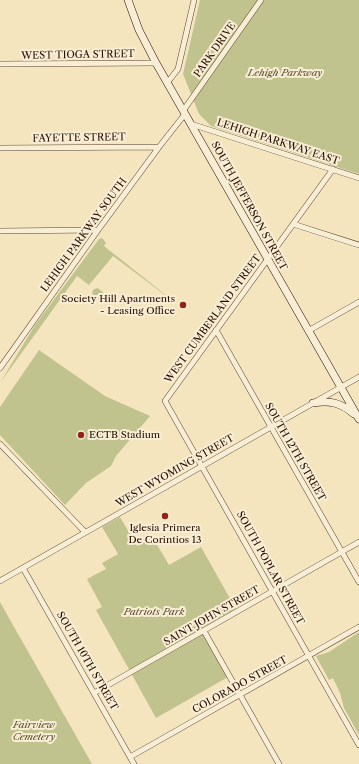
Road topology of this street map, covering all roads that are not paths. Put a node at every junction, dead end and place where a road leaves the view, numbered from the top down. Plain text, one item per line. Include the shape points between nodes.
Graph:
1 (128, 0) edge
2 (194, 0) edge
3 (261, 0) edge
4 (156, 63) junction
5 (0, 64) edge
6 (167, 83) junction
7 (184, 113) junction
8 (191, 124) junction
9 (159, 147) junction
10 (0, 148) edge
11 (333, 169) junction
12 (359, 178) edge
13 (293, 224) junction
14 (0, 230) edge
15 (98, 230) junction
16 (359, 245) edge
17 (267, 260) junction
18 (359, 302) edge
19 (216, 330) junction
20 (308, 331) junction
21 (0, 368) edge
22 (359, 377) edge
23 (341, 387) junction
24 (165, 401) joint
25 (314, 403) junction
26 (358, 418) edge
27 (271, 427) junction
28 (0, 444) edge
29 (202, 466) junction
30 (85, 532) junction
31 (359, 542) edge
32 (342, 552) junction
33 (23, 568) junction
34 (0, 581) edge
35 (359, 582) edge
36 (273, 591) junction
37 (359, 627) edge
38 (204, 630) junction
39 (309, 656) junction
40 (94, 693) junction
41 (240, 695) junction
42 (359, 744) edge
43 (130, 757) junction
44 (278, 762) edge
45 (134, 764) edge
46 (271, 764) edge

1 - 4 main road, SOUTH JEFFERSON STREET via 139,30
2 - 6 street via 180,64
3 - 7 street, PARK DRIVE
4 - 5 street, WEST TIOGA STREET
4 - 6 main road, SOUTH JEFFERSON STREET
6 - 7 main road, SOUTH JEFFERSON STREET
7 - 8 main road, SOUTH JEFFERSON STREET
7 - 9 street, LEHIGH PARKWAY SOUTH
8 - 11 street, LEHIGH PARKWAY EAST
8 - 17 main road, SOUTH JEFFERSON STREET
9 - 10 street, FAYETTE STREET
9 - 15 street, LEHIGH PARKWAY SOUTH
11 - 12 street, LEHIGH PARKWAY EAST
11 - 13 street, WEST CUMBERLAND STREET
13 - 16 street
13 - 17 street, WEST CUMBERLAND STREET
14 - 15 street
15 - 21 street, LEHIGH PARKWAY SOUTH
17 - 19 street, WEST CUMBERLAND STREET
17 - 20 main road, SOUTH JEFFERSON STREET
18 - 20 street
19 - 24 street, WEST CUMBERLAND STREET
19 - 27 street, SOUTH 12TH STREET
20 - 23 main road, SOUTH JEFFERSON STREET
22 - 23 street, WEST WYOMING STREET
23 - 25 street, WEST WYOMING STREET
23 - 26 main road, SOUTH JEFFERSON STREET
24 - 29 street, SOUTH POPLAR STREET
25 - 26 main road via 336,403 344,406
25 - 27 street, WEST WYOMING STREET
27 - 29 street, WEST WYOMING STREET
27 - 32 street, SOUTH 12TH STREET
28 - 30 street
29 - 30 street, WEST WYOMING STREET
29 - 36 street, SOUTH POPLAR STREET
30 - 33 street, WEST WYOMING STREET
31 - 32 street, SAINT JOHN STREET
32 - 35 street, SOUTH 12TH STREET
32 - 36 street, SAINT JOHN STREET
33 - 34 street, WEST WYOMING STREET
33 - 40 street, SOUTH 10TH STREET
36 - 38 street, SAINT JOHN STREET
36 - 39 street, SOUTH POPLAR STREET
37 - 39 street, COLORADO STREET
38 - 40 street, SAINT JOHN STREET
38 - 41 street
39 - 41 street, COLORADO STREET
39 - 42 street, SOUTH POPLAR STREET
40 - 43 street, SOUTH 10TH STREET
41 - 43 street, COLORADO STREET
41 - 44 street
43 - 45 street, SOUTH 10TH STREET
44 - 46 street

